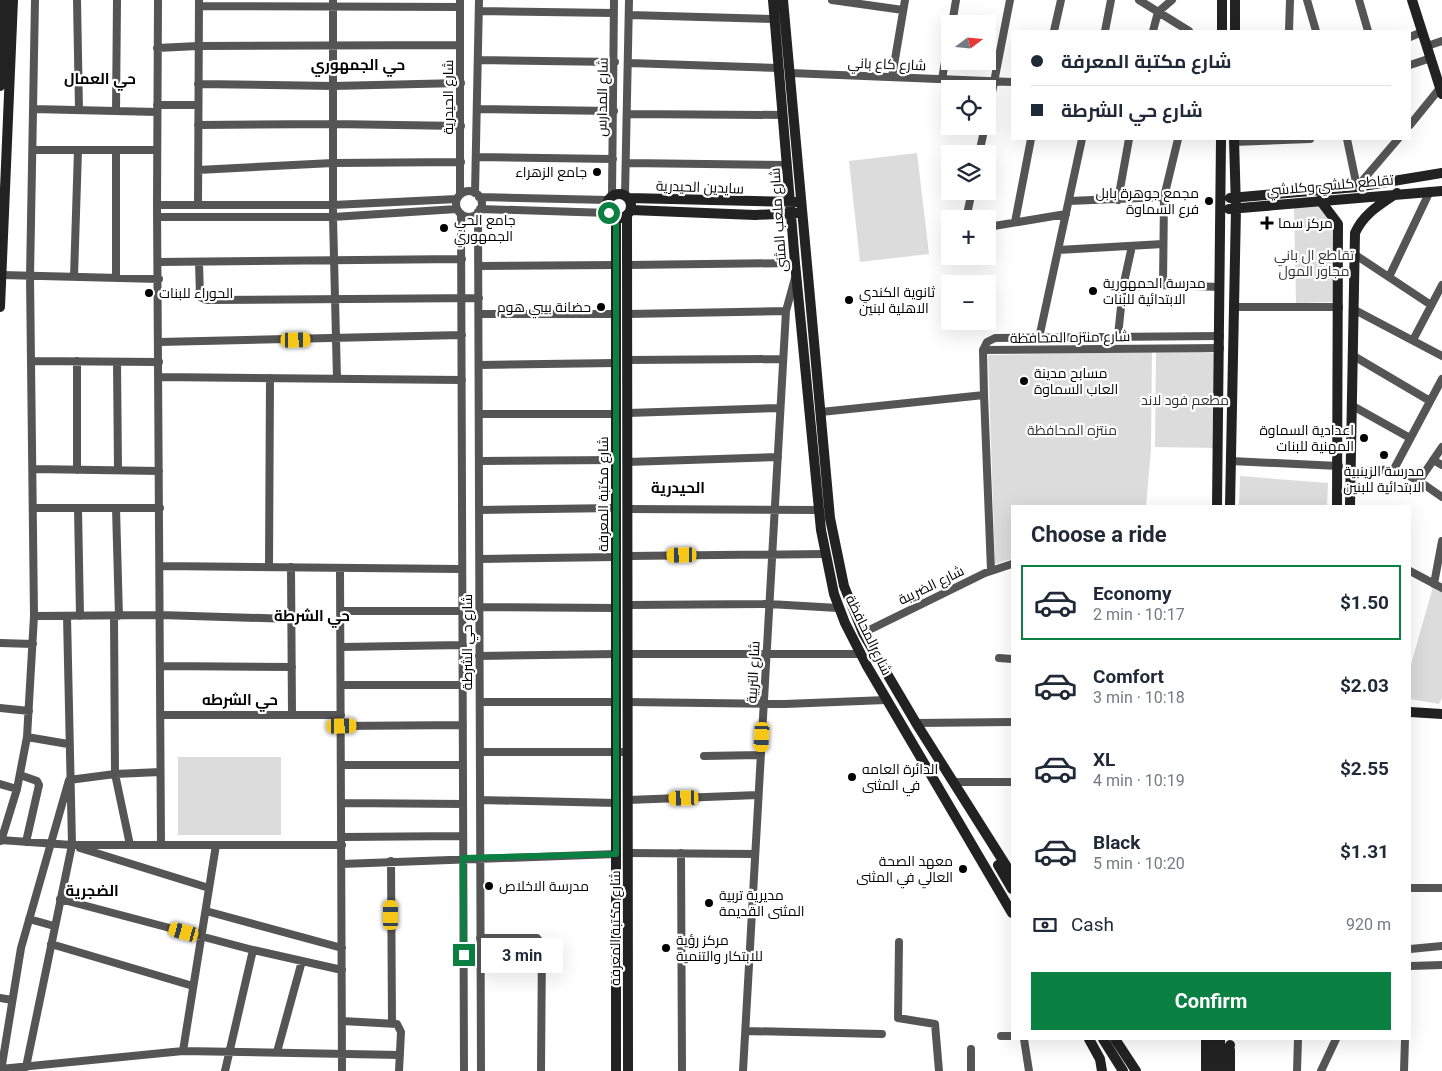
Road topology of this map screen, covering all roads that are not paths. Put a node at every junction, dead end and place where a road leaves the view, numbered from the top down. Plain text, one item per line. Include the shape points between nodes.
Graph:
1 (4, 0) edge
2 (13, 0) edge
3 (36, 0) edge
4 (77, 0) edge
5 (117, 0) edge
6 (158, 0) edge
7 (479, 0) edge
8 (614, 0) edge
9 (629, 0) edge
10 (773, 0) edge
11 (783, 0) edge
12 (832, 0) edge
13 (905, 0) edge
14 (956, 0) edge
15 (1010, 0) edge
16 (1061, 0) edge
17 (1111, 0) edge
18 (1139, 0) edge
19 (1172, 0) edge
20 (1222, 0) edge
21 (1234, 0) edge
22 (1290, 0) edge
23 (1307, 0) edge
24 (1358, 0) edge
25 (1412, 0) edge
26 (856, 2) edge
27 (199, 3) edge
28 (333, 3) edge
29 (460, 4) edge
30 (904, 10) junction
31 (479, 11) junction
32 (1158, 12) junction
33 (614, 13) junction
34 (629, 15) junction
35 (954, 15) edge
36 (774, 19) junction
37 (1054, 30) edge
38 (1105, 30) edge
39 (1153, 30) edge
40 (1187, 30) edge
41 (1222, 30) edge
42 (1235, 30) edge
43 (1289, 30) edge
44 (1316, 30) edge
45 (1368, 30) edge
46 (1422, 32) junction
47 (1411, 38) edge
48 (1, 39) edge
49 (1442, 40) edge
50 (333, 45) junction
51 (198, 46) junction
52 (460, 46) junction
53 (1427, 46) junction
54 (157, 48) junction
55 (1431, 58) junction
56 (478, 60) junction
57 (6, 62) edge
58 (615, 62) junction
59 (629, 63) junction
60 (1411, 65) edge
61 (779, 68) junction
62 (944, 70) edge
63 (790, 73) junction
64 (892, 77) junction
65 (942, 79) junction
66 (968, 80) edge
67 (994, 80) edge
68 (996, 81) edge
69 (1011, 82) edge
70 (461, 83) junction
71 (198, 84) junction
72 (0, 86) edge
73 (333, 86) junction
74 (1441, 87) edge
75 (198, 105) junction
76 (157, 109) junction
77 (478, 109) junction
78 (34, 110) junction
79 (79, 110) junction
80 (116, 111) junction
81 (614, 111) junction
82 (628, 114) junction
83 (783, 115) junction
84 (1411, 123) edge
85 (333, 124) junction
86 (198, 125) junction
87 (461, 126) junction
88 (1031, 140) edge
89 (1082, 140) edge
90 (1129, 140) edge
91 (1178, 140) edge
92 (1221, 140) edge
93 (1234, 140) edge
94 (1347, 140) edge
95 (1397, 140) edge
96 (33, 150) junction
97 (78, 150) junction
98 (116, 150) junction
99 (157, 150) junction
100 (477, 157) junction
101 (613, 159) junction
102 (461, 162) junction
103 (333, 163) junction
104 (627, 163) junction
105 (787, 165) junction
106 (1234, 169) junction
107 (198, 170) junction
108 (1442, 173) edge
109 (1357, 187) junction
110 (1442, 190) edge
111 (1430, 191) junction
112 (1397, 193) junction
113 (477, 195) junction
114 (627, 196) junction
115 (458, 197) junction
116 (610, 197) junction
117 (1164, 197) junction
118 (1118, 200) junction
119 (1320, 200) junction
120 (1069, 201) junction
121 (1258, 201) junction
122 (156, 205) junction
123 (198, 205) junction
124 (333, 205) junction
125 (1230, 206) junction
126 (796, 208) junction
127 (479, 211) junction
128 (459, 212) junction
129 (629, 212) junction
130 (1066, 214) junction
131 (612, 215) junction
132 (158, 217) junction
133 (333, 217) junction
134 (1015, 222) junction
135 (996, 226) edge
136 (1355, 232) junction
137 (1338, 234) junction
138 (1163, 244) junction
139 (1132, 246) junction
140 (1058, 250) junction
141 (1235, 250) junction
142 (1354, 254) junction
143 (334, 259) junction
144 (462, 259) junction
145 (158, 262) junction
146 (199, 262) junction
147 (795, 263) junction
148 (627, 264) junction
149 (616, 265) junction
150 (479, 266) junction
151 (2, 275) junction
152 (796, 276) junction
153 (30, 277) junction
154 (1389, 277) junction
155 (74, 278) junction
156 (116, 278) junction
157 (158, 279) junction
158 (1163, 285) junction
159 (1442, 285) edge
160 (1123, 287) junction
161 (1220, 287) junction
162 (335, 298) junction
163 (462, 298) junction
164 (479, 298) junction
165 (1432, 305) junction
166 (0, 307) edge
167 (1234, 307) junction
168 (1339, 307) junction
169 (1352, 309) junction
170 (786, 311) junction
171 (479, 314) junction
172 (616, 314) junction
173 (627, 314) junction
174 (462, 335) junction
175 (1118, 336) junction
176 (1220, 336) junction
177 (1039, 338) junction
178 (336, 339) junction
179 (1413, 340) junction
180 (159, 342) junction
181 (1220, 348) junction
182 (983, 350) junction
183 (1352, 355) junction
184 (1442, 356) edge
185 (628, 360) junction
186 (783, 360) junction
187 (31, 361) junction
188 (77, 361) junction
189 (117, 362) junction
190 (159, 362) junction
191 (616, 363) junction
192 (479, 365) junction
193 (159, 377) junction
194 (270, 378) junction
195 (337, 379) junction
196 (1442, 379) edge
197 (462, 380) junction
198 (984, 396) junction
199 (1430, 401) junction
200 (1351, 405) junction
201 (780, 408) junction
202 (821, 412) junction
203 (628, 413) junction
204 (479, 414) junction
205 (616, 414) junction
206 (822, 436) junction
207 (811, 437) junction
208 (1410, 438) junction
209 (1442, 447) edge
210 (778, 457) junction
211 (479, 460) junction
212 (1433, 460) junction
213 (622, 461) junction
214 (1231, 461) junction
215 (1442, 465) edge
216 (1339, 466) junction
217 (33, 469) junction
218 (1394, 469) junction
219 (77, 470) junction
220 (118, 470) junction
221 (160, 471) junction
222 (1350, 472) junction
223 (1419, 481) junction
224 (462, 487) junction
225 (479, 487) junction
226 (1442, 497) edge
227 (1217, 505) edge
228 (1230, 505) edge
229 (1337, 505) edge
230 (1350, 505) edge
231 (33, 508) junction
232 (78, 508) junction
233 (116, 508) junction
234 (160, 508) junction
235 (622, 508) junction
236 (775, 509) junction
237 (479, 510) junction
238 (818, 510) junction
239 (1442, 541) edge
240 (772, 554) junction
241 (825, 554) junction
242 (628, 556) junction
243 (616, 557) junction
244 (480, 558) junction
245 (1011, 564) edge
246 (160, 566) junction
247 (270, 567) junction
248 (291, 567) junction
249 (340, 568) junction
250 (462, 569) junction
251 (991, 570) junction
252 (1411, 572) edge
253 (1434, 584) junction
254 (1442, 588) edge
255 (769, 604) junction
256 (628, 605) junction
257 (480, 607) junction
258 (616, 608) junction
259 (838, 608) junction
260 (463, 610) junction
261 (341, 611) junction
262 (160, 615) junction
263 (34, 616) junction
264 (67, 616) junction
265 (80, 616) junction
266 (116, 616) junction
267 (292, 619) junction
268 (463, 622) junction
269 (479, 622) junction
270 (863, 633) junction
271 (0, 643) edge
272 (33, 644) junction
273 (463, 645) junction
274 (341, 647) junction
275 (767, 653) junction
276 (616, 654) junction
277 (628, 654) junction
278 (861, 654) junction
279 (479, 656) junction
280 (999, 658) dead end
281 (1011, 659) edge
282 (160, 666) junction
283 (292, 667) junction
284 (341, 685) junction
285 (463, 685) junction
286 (886, 700) junction
287 (480, 702) junction
288 (616, 702) junction
289 (627, 702) junction
290 (764, 703) junction
291 (0, 708) edge
292 (29, 712) junction
293 (1411, 712) edge
294 (1442, 714) edge
295 (292, 715) junction
296 (341, 715) junction
297 (160, 716) junction
298 (1011, 722) edge
299 (916, 723) junction
300 (463, 725) junction
301 (342, 726) junction
302 (27, 737) junction
303 (68, 744) junction
304 (480, 752) junction
305 (616, 752) junction
306 (628, 752) junction
307 (761, 754) junction
308 (704, 756) dead end
309 (342, 765) junction
310 (463, 765) junction
311 (160, 772) junction
312 (115, 774) junction
313 (20, 775) junction
314 (69, 780) junction
315 (1011, 782) edge
316 (0, 784) edge
317 (956, 786) junction
318 (17, 789) junction
319 (758, 796) junction
320 (946, 798) junction
321 (480, 800) junction
322 (628, 800) junction
323 (342, 803) junction
324 (616, 803) junction
325 (463, 804) junction
326 (971, 826) junction
327 (463, 836) junction
328 (1, 840) edge
329 (342, 841) junction
330 (26, 842) junction
331 (51, 844) junction
332 (72, 845) junction
333 (130, 845) junction
334 (161, 845) junction
335 (216, 845) junction
336 (628, 853) junction
337 (681, 853) junction
338 (616, 854) junction
339 (756, 854) junction
340 (463, 858) junction
341 (480, 858) junction
342 (391, 861) junction
343 (342, 864) junction
344 (1011, 873) edge
345 (1011, 887) edge
346 (209, 888) junction
347 (1411, 888) edge
348 (1442, 888) edge
349 (60, 899) junction
350 (1011, 899) edge
351 (206, 911) junction
352 (1011, 911) edge
353 (29, 919) junction
354 (54, 926) junction
355 (201, 936) junction
356 (480, 938) junction
357 (899, 942) dead end
358 (51, 944) junction
359 (1442, 946) edge
360 (342, 948) junction
361 (1411, 949) edge
362 (253, 950) junction
363 (302, 961) junction
364 (1442, 965) edge
365 (1411, 966) edge
366 (342, 970) junction
367 (193, 986) junction
368 (0, 998) edge
369 (12, 1000) junction
370 (342, 1021) junction
371 (392, 1022) junction
372 (746, 1031) junction
373 (882, 1034) dead end
374 (1000, 1036) dead end
375 (1011, 1036) edge
376 (1024, 1040) edge
377 (1090, 1040) edge
378 (1097, 1040) edge
379 (1104, 1040) edge
380 (1116, 1040) edge
381 (1220, 1040) edge
382 (1298, 1040) edge
383 (1336, 1040) edge
384 (1405, 1040) edge
385 (1208, 1042) edge
386 (1230, 1042) edge
387 (971, 1049) dead end
388 (183, 1051) junction
389 (228, 1052) junction
390 (277, 1052) junction
391 (342, 1053) junction
392 (400, 1055) junction
393 (26, 1067) junction
394 (1, 1069) edge
395 (629, 1069) edge
396 (225, 1071) edge
397 (342, 1071) edge
398 (399, 1071) edge
399 (464, 1071) edge
400 (481, 1071) edge
401 (541, 1071) edge
402 (616, 1071) edge
403 (682, 1071) edge
404 (743, 1071) edge
405 (939, 1071) edge
406 (971, 1071) edge
407 (1029, 1071) edge
408 (1102, 1071) edge
409 (1115, 1071) edge
410 (1123, 1071) edge
411 (1136, 1071) edge
412 (1206, 1071) edge
413 (1213, 1071) edge
414 (1220, 1071) edge
415 (1230, 1071) edge
416 (1298, 1071) edge
417 (1321, 1071) edge
418 (1404, 1071) edge

1 - 48 main road
2 - 57 main road
3 - 78 street
4 - 79 street
5 - 80 street
6 - 54 street
7 - 31 street
8 - 33 street, شارع المدارس
9 - 34 street, شارع المدارس
10 - 36 main road, شارع ملعب المثنى
11 - 63 main road, شارع ملعب المثنى
12 - 26 street
13 - 30 street
14 - 35 street
15 - 67 street
16 - 37 street
17 - 38 street
18 - 32 street
19 - 32 street
20 - 41 main road
21 - 42 main road
22 - 43 street
23 - 44 street
24 - 45 street
25 - 46 main road
26 - 30 street
27 - 28 street
27 - 51 street
28 - 29 street
28 - 50 street
29 - 52 street, شارع الحيدرية
30 - 64 street
31 - 33 street
31 - 56 street
32 - 39 street
32 - 40 street
33 - 58 street, شارع المدارس
34 - 36 street
34 - 59 street, شارع المدارس
36 - 61 main road, شارع ملعب المثنى
46 - 47 street
46 - 53 main road
48 - 57 main road
49 - 53 street
50 - 51 street
50 - 52 street
50 - 73 street
51 - 54 street
51 - 71 street
52 - 70 street, شارع الحيدرية
53 - 55 main road
54 - 76 street
55 - 60 street
55 - 74 main road
56 - 58 street
56 - 77 street
57 - 72 main road
57 - 151 main road
58 - 81 street, شارع المدارس
59 - 61 street
59 - 82 street, شارع المدارس
61 - 83 main road, شارع ملعب المثنى
62 - 65 street
63 - 64 street, شارع كاع باني
63 - 126 main road, شارع ملعب المثنى
64 - 65 street, شارع كاع باني
65 - 66 street, شارع كاع باني
68 - 69 street, شارع كاع باني
70 - 73 street
70 - 87 street, شارع الحيدرية
71 - 73 street
71 - 75 street
73 - 85 street
74 - 84 street
75 - 76 street
75 - 86 street
76 - 80 street
76 - 99 street
77 - 81 street
77 - 100 street
78 - 79 street
78 - 96 street
79 - 80 street
81 - 101 street, شارع المدارس
82 - 83 street
82 - 104 street, شارع المدارس
83 - 105 main road, شارع ملعب المثنى
85 - 86 street
85 - 87 street
85 - 103 street
86 - 107 street
87 - 102 street, شارع الحيدرية
88 - 134 street
89 - 120 street
90 - 118 street
91 - 117 street
92 - 125 main road, تقاطع كلشي وكلاشي via 1221,198
93 - 106 main road
94 - 109 street
95 - 109 street
96 - 97 street
96 - 153 street
97 - 98 street
97 - 155 street
98 - 99 street
98 - 156 street
99 - 122 street
100 - 101 street
100 - 113 street
101 - 116 street, شارع المدارس
102 - 103 street
102 - 115 street, شارع الحيدرية
103 - 107 street
103 - 124 street
104 - 105 street
104 - 114 street, شارع المدارس
105 - 126 main road, شارع ملعب المثنى
106 - 121 main road via 1238,184
106 - 125 main road
107 - 123 street
108 - 109 main road
109 - 121 main road
110 - 111 main road, تقاطع كلشي وكلاشي
111 - 112 main road, تقاطع كلشي وكلاشي
111 - 154 street
112 - 119 main road, تقاطع كلشي وكلاشي
112 - 136 main road via 1360,220
113 - 115 street via 467,191
113 - 116 street
113 - 127 street
114 - 116 main road via 619,193
114 - 126 main road, سايدين الحيدرية
114 - 129 main road
115 - 124 street
115 - 128 street
116 - 131 main road via 606,207
117 - 118 street
117 - 138 street
118 - 120 street
119 - 121 main road, تقاطع كلشي وكلاشي
119 - 137 main road via 1334,216
120 - 130 street
121 - 125 main road, تقاطع كلشي وكلاشي
121 - 141 main road via 1240,220
122 - 123 street
122 - 132 street
123 - 124 street
124 - 133 street
125 - 141 main road
125 - 161 main road
126 - 129 main road, سايدين الحيدرية via 755,216
126 - 147 main road, شارع ملعب المثنى
126 - 202 main road, شارع ملعب المثنى
127 - 128 street via 472,216
127 - 131 street
127 - 150 street, شارع حي الشرطة
128 - 133 street
128 - 144 street, شارع حي الشرطة
129 - 131 main road
129 - 148 main road, شارع مكتبة المعرفة
130 - 134 street
130 - 140 street
131 - 149 main road, شارع مكتبة المعرفة
132 - 133 street
132 - 145 street
133 - 143 street
134 - 135 street
136 - 137 main road via 1347,230
136 - 142 main road
137 - 168 main road
138 - 139 street
138 - 158 street
139 - 140 street
139 - 160 street
140 - 177 street
141 - 167 main road
142 - 154 street
142 - 169 main road
143 - 144 street
143 - 146 street
143 - 162 street
144 - 163 street, شارع حي الشرطة
145 - 146 street
145 - 157 street
146 - 162 street via 200,297 206,300
147 - 148 street
147 - 152 main road, شارع ملعب المثنى
148 - 173 main road, شارع مكتبة المعرفة
149 - 150 street
149 - 172 main road, شارع مكتبة المعرفة
150 - 164 street, شارع حي الشرطة
151 - 153 street
151 - 166 main road
152 - 170 street, شارع التربية
152 - 207 main road, شارع ملعب المثنى
153 - 155 street
153 - 187 street
154 - 165 street
155 - 156 street
156 - 157 street
157 - 180 street
158 - 160 street
158 - 161 street
159 - 165 street
160 - 175 street
161 - 176 main road
162 - 163 street
162 - 178 street
163 - 164 street
163 - 174 street, شارع حي الشرطة
164 - 171 street, شارع حي الشرطة
165 - 179 street
167 - 168 street
167 - 214 main road
168 - 216 main road
169 - 179 street
169 - 183 main road
170 - 173 street
170 - 186 street, شارع التربية
171 - 172 street
171 - 192 street, شارع حي الشرطة
172 - 191 main road, شارع مكتبة المعرفة
173 - 185 main road, شارع مكتبة المعرفة
174 - 178 street
174 - 197 street, شارع حي الشرطة
175 - 176 street, شارع منتزه المحافظة
175 - 177 street, شارع منتزه المحافظة
176 - 181 main road
177 - 182 street, شارع منتزه المحافظة via 996,338 987,342
178 - 180 street
178 - 195 street
179 - 184 street
180 - 190 street
181 - 182 street, شارع منتزه المحافظة
181 - 227 main road
182 - 198 street
183 - 199 street
183 - 200 main road
185 - 186 street
185 - 203 main road, شارع مكتبة المعرفة
186 - 201 street, شارع التربية
187 - 188 street
187 - 217 street
188 - 189 street
188 - 219 street
189 - 190 street
189 - 220 street
190 - 193 street
191 - 192 street
191 - 205 main road, شارع مكتبة المعرفة
192 - 204 street, شارع حي الشرطة
193 - 194 street
193 - 221 street
194 - 195 street
194 - 247 street
195 - 197 street
196 - 199 street
197 - 224 street, شارع حي الشرطة
198 - 202 street
198 - 251 street
199 - 208 street
200 - 208 street
200 - 222 main road
201 - 203 street
201 - 210 street, شارع التربية
202 - 206 main road, شارع ملعب المثنى
203 - 213 main road, شارع مكتبة المعرفة
204 - 205 street
204 - 211 street, شارع حي الشرطة
205 - 213 main road, شارع مكتبة المعرفة
206 - 207 main road
206 - 270 main road, شارع المحافظة via 830,518 839,567 849,602
207 - 238 main road, شارع المحافظة
208 - 218 street
209 - 212 street
210 - 213 street
210 - 236 street, شارع التربية
211 - 213 street
211 - 225 street, شارع حي الشرطة
212 - 215 street
212 - 223 street
213 - 235 main road, شارع مكتبة المعرفة
214 - 216 street
214 - 228 main road
216 - 229 main road
217 - 219 street
217 - 231 street
218 - 222 street
218 - 223 street
219 - 220 street
220 - 221 street
221 - 234 street
222 - 230 main road
223 - 226 street
224 - 225 street
224 - 250 street, شارع حي الشرطة
225 - 237 street, شارع حي الشرطة
231 - 232 street
231 - 263 street
232 - 233 street
232 - 265 street
233 - 234 street
233 - 266 street
234 - 246 street
235 - 236 street
235 - 237 street
235 - 242 main road, شارع مكتبة المعرفة
235 - 243 main road, شارع مكتبة المعرفة
236 - 238 street
236 - 240 street, شارع التربية
237 - 244 street, شارع حي الشرطة
238 - 241 main road, شارع المحافظة
239 - 253 street
240 - 241 street
240 - 242 street
240 - 255 street, شارع التربية
241 - 259 main road, شارع المحافظة
242 - 256 main road, شارع مكتبة المعرفة
243 - 244 street
243 - 258 main road, شارع مكتبة المعرفة
244 - 257 street, شارع حي الشرطة
245 - 251 street, شارع الضريبة
246 - 247 street
246 - 262 street
247 - 248 street
248 - 249 street
248 - 267 street
249 - 250 street
249 - 261 street
250 - 260 street, شارع حي الشرطة
251 - 270 street, شارع الضريبة
252 - 253 street
253 - 254 street
255 - 256 street
255 - 259 street
255 - 275 street, شارع التربية
256 - 277 main road, شارع مكتبة المعرفة
257 - 258 street
257 - 269 street, شارع حي الشرطة
258 - 276 main road, شارع مكتبة المعرفة
259 - 278 main road, شارع المحافظة
260 - 261 street
260 - 268 street, شارع حي الشرطة
261 - 274 street
262 - 266 street
262 - 267 street
262 - 282 street
263 - 264 street
263 - 272 street
264 - 265 street
264 - 303 street
265 - 266 street
266 - 312 street
267 - 283 street
268 - 269 street
268 - 273 street, شارع حي الشرطة
269 - 279 street, شارع حي الشرطة
270 - 299 main road, شارع المحافظة
271 - 272 street
272 - 292 street
273 - 274 street
273 - 285 street, شارع حي الشرطة
274 - 284 street
275 - 277 street
275 - 278 street
275 - 290 street, شارع التربية
276 - 279 street
276 - 288 main road, شارع مكتبة المعرفة
277 - 289 main road, شارع مكتبة المعرفة
278 - 286 main road, شارع المحافظة
279 - 287 street, شارع حي الشرطة
280 - 281 street
282 - 283 street
282 - 297 street
283 - 295 street
284 - 285 street
284 - 296 street
285 - 300 street, شارع حي الشرطة
286 - 290 street
286 - 320 main road, شارع المحافظة
287 - 288 street
287 - 304 street, شارع حي الشرطة
288 - 305 main road, شارع مكتبة المعرفة
289 - 290 street
289 - 306 main road, شارع مكتبة المعرفة
290 - 307 street, شارع التربية
291 - 292 street
292 - 302 street
293 - 294 main road
295 - 296 street
295 - 297 street
296 - 301 street
297 - 311 street
298 - 299 street
299 - 317 main road, شارع المحافظة
300 - 301 street
300 - 310 street, شارع حي الشرطة
301 - 309 street
302 - 303 street
302 - 313 street
303 - 314 street
304 - 305 street
304 - 321 street, شارع حي الشرطة
305 - 306 street
305 - 324 main road, شارع مكتبة المعرفة
306 - 322 main road, شارع مكتبة المعرفة
307 - 308 street
307 - 319 street, شارع التربية
309 - 310 street
309 - 323 street
310 - 325 street, شارع حي الشرطة
311 - 312 street
311 - 334 street
312 - 314 street
312 - 333 street
313 - 318 street
313 - 330 street via 37,781 39,785
314 - 331 street
314 - 332 street
315 - 317 street
316 - 318 street
317 - 326 main road
317 - 344 main road
318 - 328 street
319 - 322 street
319 - 339 street, شارع التربية
320 - 326 main road
320 - 352 main road
321 - 324 street
321 - 341 street, شارع حي الشرطة
322 - 336 main road, شارع مكتبة المعرفة
323 - 325 street
323 - 329 street
324 - 338 main road, شارع مكتبة المعرفة
325 - 327 street, شارع حي الشرطة
326 - 345 main road
326 - 350 main road
327 - 329 street
327 - 340 street, شارع حي الشرطة
328 - 330 street
329 - 335 street
329 - 343 street
330 - 331 street
331 - 332 street
331 - 353 street
332 - 333 street
332 - 346 street
332 - 349 street
333 - 334 street
334 - 335 street
335 - 346 street
336 - 337 street
336 - 395 main road, شارع مكتبة المعرفة
337 - 339 street
337 - 403 street
338 - 341 street
338 - 402 main road, شارع مكتبة المعرفة
339 - 372 street, شارع التربية
340 - 341 street
340 - 342 street
340 - 399 street, شارع حي الشرطة
341 - 356 street, شارع حي الشرطة
342 - 343 street
342 - 371 street
343 - 360 street
346 - 351 street
347 - 348 street
349 - 354 street
349 - 355 street
351 - 355 street
351 - 360 street
353 - 354 street
353 - 369 street
354 - 358 street
355 - 362 street
355 - 367 street
356 - 400 street, شارع حي الشرطة
356 - 401 street via 529,937 537,938 542,944
357 - 405 street via 898,1018 935,1024
358 - 367 street
358 - 393 street
359 - 361 street
360 - 366 street
362 - 363 street
362 - 389 street
363 - 366 street
363 - 390 street
364 - 365 street
366 - 370 street
367 - 388 street
368 - 369 street
369 - 394 street
370 - 371 street
370 - 391 street
371 - 392 street via 401,1030
372 - 373 street
372 - 404 street, شارع التربية
374 - 375 street
376 - 407 street
377 - 408 main road via 1100,1059
378 - 409 main road
379 - 410 main road
380 - 411 main road
381 - 414 main road, bridge
382 - 416 street
383 - 417 street
384 - 418 street
385 - 386 main road via 1210,1058 1218,1060 1227,1056
385 - 412 main road
385 - 413 main road, bridge
386 - 415 main road
387 - 406 street
388 - 389 street
388 - 393 street
389 - 390 street
389 - 396 street
390 - 391 street
391 - 392 street
391 - 397 street
392 - 398 street
393 - 394 street

